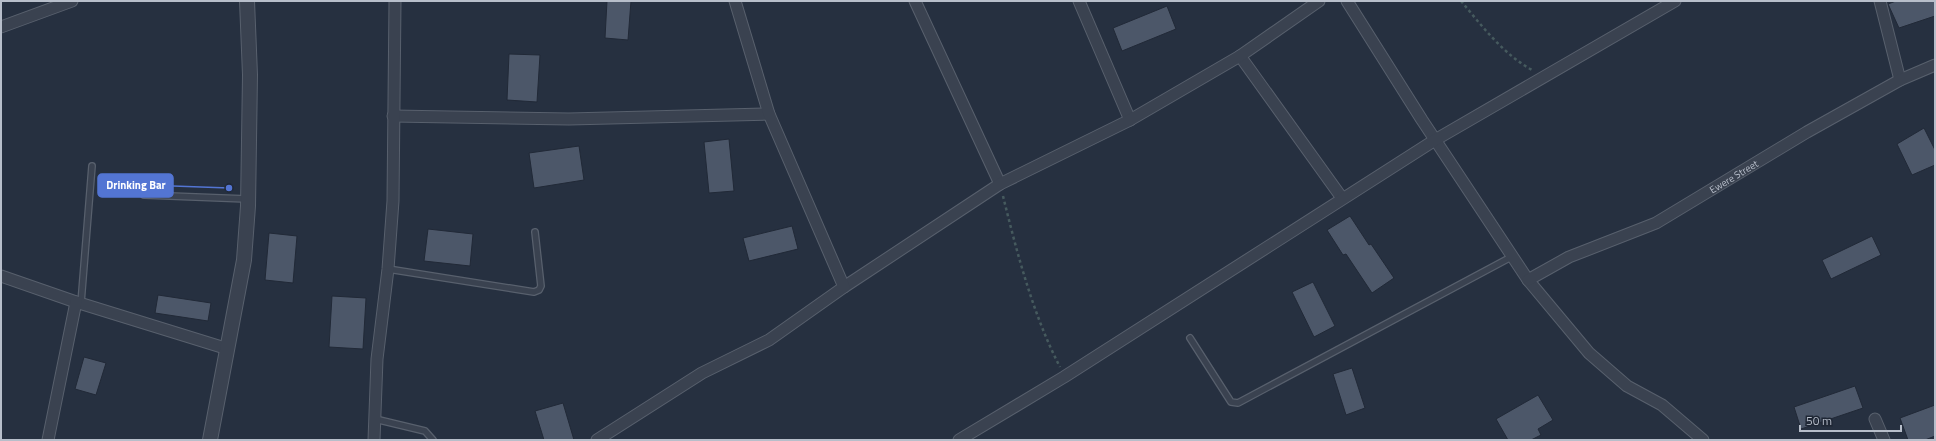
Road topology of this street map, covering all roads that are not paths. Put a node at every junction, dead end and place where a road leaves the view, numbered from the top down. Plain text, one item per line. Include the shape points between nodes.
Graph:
1 (72, 1) edge
2 (247, 1) edge
3 (395, 1) edge
4 (735, 1) edge
5 (915, 1) edge
6 (1079, 1) edge
7 (1319, 1) edge
8 (1347, 1) edge
9 (1675, 1) edge
10 (1880, 1) edge
11 (1, 27) edge
12 (1240, 56) junction
13 (1935, 65) edge
14 (1900, 80) junction
15 (770, 114) junction
16 (393, 116) junction
17 (1130, 120) junction
18 (1435, 140) junction
19 (92, 166) dead end
20 (1000, 184) junction
21 (144, 194) dead end
22 (1342, 198) junction
23 (248, 200) junction
24 (535, 232) dead end
25 (1513, 256) junction
26 (388, 269) junction
27 (1, 276) edge
28 (1528, 280) junction
29 (844, 287) junction
30 (79, 303) junction
31 (1190, 338) dead end
32 (228, 349) junction
33 (375, 419) junction
34 (1875, 419) dead end
35 (48, 440) edge
36 (210, 440) edge
37 (374, 440) edge
38 (433, 440) edge
39 (597, 440) edge
40 (959, 440) edge
41 (1703, 440) edge
42 (1884, 440) edge

1 - 11 street
2 - 23 street via 250,75
3 - 16 street
4 - 15 street
5 - 20 street
6 - 17 street
7 - 12 street
8 - 18 street
9 - 18 street
10 - 14 street
12 - 17 street
12 - 22 street
13 - 14 street, Ewere Street
14 - 28 street, Ewere Street via 1807,132 1656,223 1569,257
15 - 16 street via 569,119
15 - 29 street
16 - 26 street
17 - 20 street
18 - 22 street
18 - 25 street
19 - 30 lane
20 - 29 street
21 - 23 lane
22 - 40 street via 1064,377
23 - 32 street via 244,260
24 - 26 lane via 541,286 534,292
25 - 28 street
25 - 31 lane via 1238,403 1231,402
26 - 33 street via 377,359
27 - 30 street
28 - 41 street via 1589,353 1627,386 1662,405
29 - 39 street via 769,340 702,373
30 - 32 street
30 - 35 street
32 - 36 street
33 - 37 street
33 - 38 lane via 425,431
34 - 42 street

